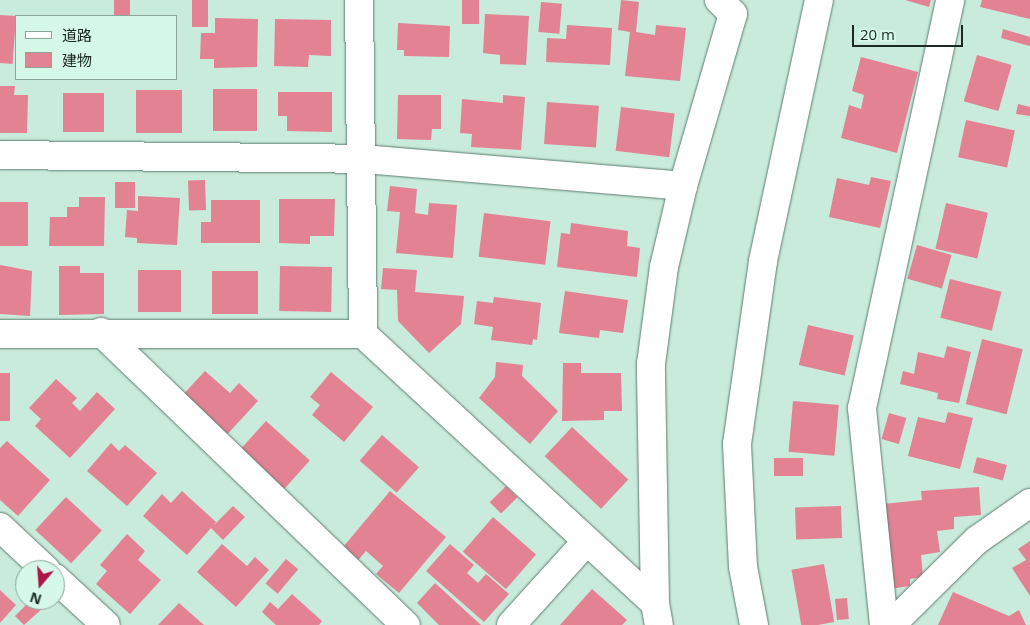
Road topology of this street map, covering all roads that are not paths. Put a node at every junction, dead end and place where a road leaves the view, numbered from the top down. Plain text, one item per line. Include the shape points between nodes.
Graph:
1 (359, 0) edge
2 (719, 0) edge
3 (819, 0) edge
4 (950, 0) edge
5 (0, 155) edge
6 (364, 159) junction
7 (683, 186) junction
8 (101, 332) junction
9 (0, 334) edge
10 (363, 334) junction
11 (1030, 503) edge
12 (0, 527) edge
13 (587, 542) junction
14 (35, 560) edge
15 (65, 587) edge
16 (657, 614) edge
17 (106, 625) edge
18 (406, 625) edge
19 (512, 625) edge
20 (754, 625) edge
21 (884, 625) edge
22 (891, 625) edge

1 - 6 street
2 - 7 street via 733,14
3 - 20 street via 763,261 737,444 743,567
4 - 21 street via 862,408
5 - 6 street
6 - 7 street
6 - 10 street
7 - 16 street via 664,267 651,364
8 - 9 street
8 - 10 street
8 - 18 street
10 - 13 street
11 - 22 street via 976,540
12 - 14 street
13 - 16 street
13 - 19 street
15 - 17 street

